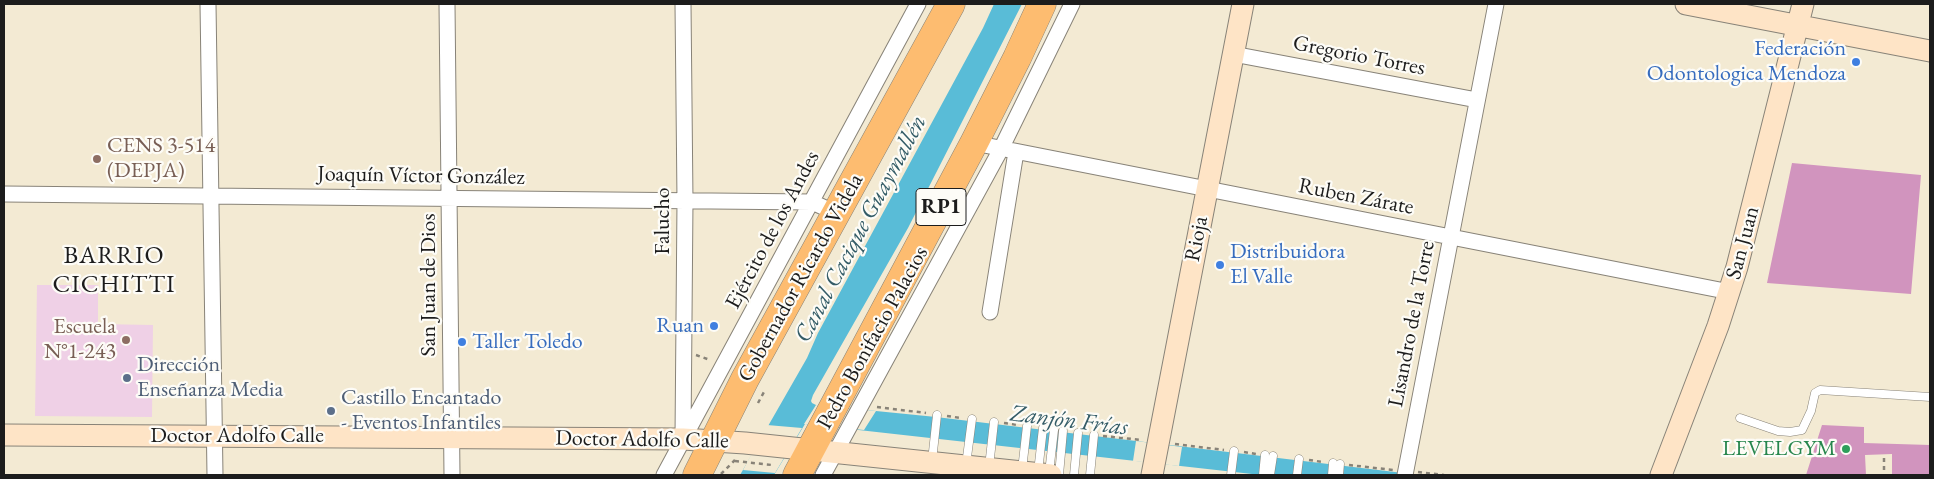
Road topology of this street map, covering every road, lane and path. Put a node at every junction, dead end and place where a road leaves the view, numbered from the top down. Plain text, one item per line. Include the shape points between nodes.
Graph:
1 (208, 4) edge
2 (447, 4) edge
3 (682, 4) edge
4 (918, 4) edge
5 (951, 4) edge
6 (1042, 4) edge
7 (1072, 4) edge
8 (1243, 4) edge
9 (1496, 4) edge
10 (1686, 4) edge
11 (1803, 4) edge
12 (1798, 26) junction
13 (1930, 52) edge
14 (1233, 54) junction
15 (1477, 100) junction
16 (974, 143) junction
17 (1001, 148) junction
18 (1016, 152) junction
19 (1207, 189) junction
20 (4, 194) edge
21 (211, 195) junction
22 (449, 198) junction
23 (685, 200) junction
24 (824, 207) junction
25 (1450, 237) junction
26 (1730, 292) junction
27 (990, 312) dead end
28 (685, 354) junction
29 (724, 366) junction
30 (1930, 397) edge
31 (936, 416) dead end
32 (841, 417) junction
33 (1740, 418) dead end
34 (971, 420) dead end
35 (994, 423) dead end
36 (1027, 427) dead end
37 (1043, 429) dead end
38 (1054, 431) dead end
39 (1063, 432) dead end
40 (1078, 434) dead end
41 (4, 435) edge
42 (215, 436) junction
43 (1094, 436) dead end
44 (451, 437) junction
45 (684, 439) junction
46 (714, 440) junction
47 (1234, 452) dead end
48 (781, 453) junction
49 (1884, 458) dead end
50 (1299, 460) dead end
51 (1154, 461) edge
52 (932, 463) junction
53 (966, 466) junction
54 (988, 469) junction
55 (1044, 474) edge
56 (1231, 474) edge
57 (1405, 474) edge
58 (215, 475) edge
59 (452, 475) edge
60 (664, 475) edge
61 (696, 475) edge
62 (720, 475) edge
63 (797, 475) edge
64 (823, 475) edge
65 (1074, 475) edge
66 (1090, 475) edge
67 (1263, 475) edge
68 (1270, 475) edge
69 (1297, 475) edge
70 (1332, 475) edge
71 (1339, 475) edge
72 (1661, 475) edge
73 (1884, 475) edge

1 - 21 street
2 - 22 street, San Juan de Dios
3 - 23 street, Falucho
4 - 24 street, Ejército de los Andes
5 - 24 highway, Gobernador Ricardo Videla
6 - 16 highway, RP1
7 - 17 street, Pedro Bonifacio Palacios
8 - 14 street, Rioja
9 - 15 street, Lisandro de la Torre
10 - 12 street
11 - 12 street, San Juan
12 - 13 street
12 - 26 street, San Juan
14 - 15 street, Gregorio Torres
14 - 19 street, Rioja
15 - 25 street, Lisandro de la Torre
16 - 17 street, Ruben Zárate
16 - 32 highway, RP1
17 - 18 street, Ruben Zárate
17 - 32 street, Pedro Bonifacio Palacios
18 - 19 street, Ruben Zárate
18 - 27 street
19 - 25 street, Ruben Zárate
19 - 51 street, Rioja
20 - 21 street, Joaquín Víctor González
21 - 22 street, Joaquín Víctor González
21 - 42 street
22 - 23 street, Joaquín Víctor González
22 - 44 street, San Juan de Dios
23 - 24 street, Joaquín Víctor González
23 - 28 street, Falucho
24 - 29 street, Ejército de los Andes
24 - 46 highway, Gobernador Ricardo Videla
25 - 26 street, Ruben Zárate
25 - 57 street, Lisandro de la Torre
26 - 72 street, San Juan
28 - 29 path via 698,355
28 - 45 street, Falucho
29 - 45 street, Ejército de los Andes
30 - 33 lane via 1820,390 1815,393 1802,430 1790,432
31 - 52 lane
32 - 48 highway, RP1
34 - 53 lane
35 - 54 lane
36 - 55 lane via 1025,448
37 - 55 lane
38 - 55 lane
39 - 55 lane via 1061,453
40 - 65 lane
41 - 42 street, Doctor Adolfo Calle
42 - 44 street, Doctor Adolfo Calle
42 - 58 street
43 - 66 lane
44 - 45 street, Doctor Adolfo Calle
44 - 59 street, San Juan de Dios
45 - 46 street, Doctor Adolfo Calle
45 - 60 street, Ejército de los Andes
46 - 48 street, Doctor Adolfo Calle
46 - 61 highway, Gobernador Ricardo Videla
47 - 56 lane
48 - 52 street, Doctor Adolfo Calle
48 - 62 path via 734,461
48 - 63 highway, RP1
48 - 64 street
49 - 73 path
50 - 69 lane
52 - 53 street, Doctor Adolfo Calle
53 - 54 street, Doctor Adolfo Calle
54 - 55 street, Doctor Adolfo Calle
67 - 68 lane via 1269,456
70 - 71 lane via 1337,464

